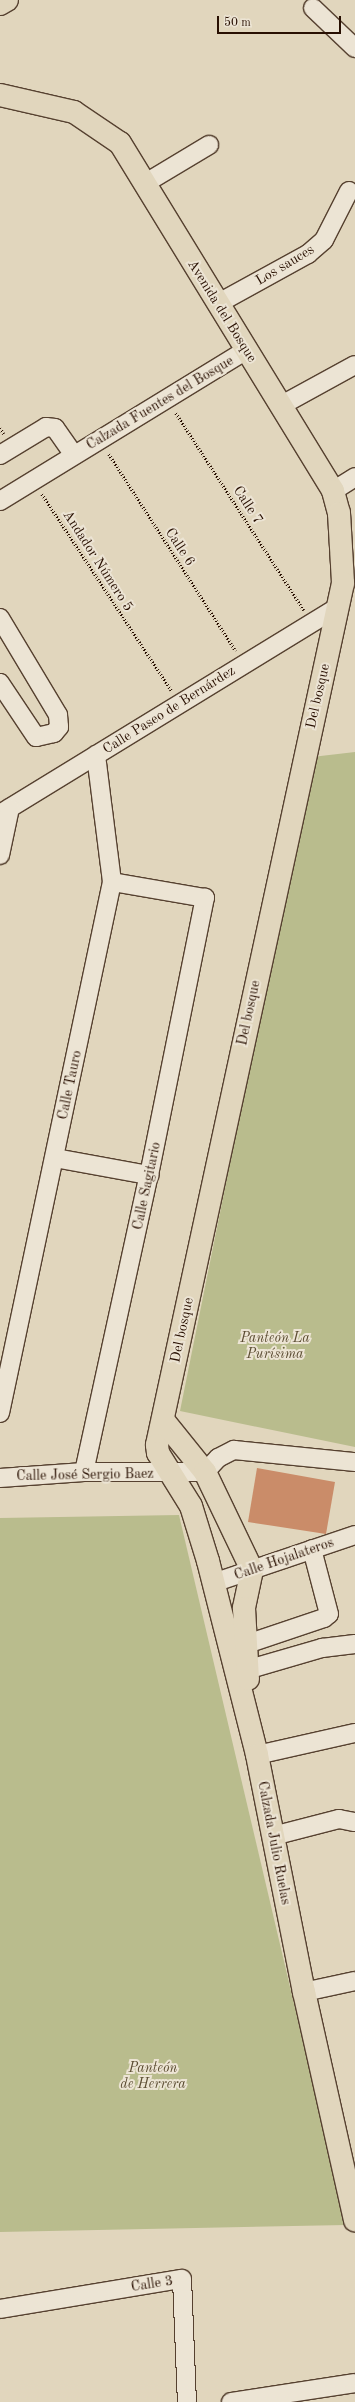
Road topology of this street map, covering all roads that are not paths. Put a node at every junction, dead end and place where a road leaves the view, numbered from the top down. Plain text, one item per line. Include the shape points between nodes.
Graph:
1 (7, 0) edge
2 (0, 4) edge
3 (313, 8) dead end
4 (355, 48) edge
5 (0, 95) edge
6 (209, 145) dead end
7 (144, 184) junction
8 (349, 191) dead end
9 (217, 304) junction
10 (246, 350) junction
11 (355, 365) edge
12 (280, 406) junction
13 (6, 451) edge
14 (74, 455) junction
15 (355, 477) edge
16 (333, 491) junction
17 (0, 501) edge
18 (338, 607) junction
19 (0, 618) edge
20 (0, 683) edge
21 (96, 755) junction
22 (5, 811) edge
23 (0, 855) edge
24 (112, 882) junction
25 (55, 1158) junction
26 (149, 1175) junction
27 (0, 1413) edge
28 (163, 1420) junction
29 (355, 1462) edge
30 (84, 1472) junction
31 (205, 1472) junction
32 (170, 1474) junction
33 (0, 1478) edge
34 (355, 1534) edge
35 (312, 1549) junction
36 (252, 1570) junction
37 (213, 1583) junction
38 (355, 1644) edge
39 (237, 1647) junction
40 (241, 1671) junction
41 (355, 1733) edge
42 (261, 1753) junction
43 (355, 1822) edge
44 (278, 1835) junction
45 (355, 1981) edge
46 (309, 1991) junction
47 (355, 2166) edge
48 (355, 2220) edge
49 (0, 2308) edge
50 (355, 2383) edge
51 (187, 2402) edge
52 (231, 2402) edge

1 - 2 main road
3 - 4 street
5 - 7 main road, Avenida del Bosque via 74,112 120,143
6 - 7 street
7 - 9 main road, Avenida del Bosque
8 - 9 street, Los sauces via 324,240 308,254
9 - 10 main road, Avenida del Bosque
10 - 12 main road, Avenida del Bosque
10 - 14 street, Calzada Fuentes del Bosque
11 - 12 street
12 - 16 main road, Avenida del Bosque
13 - 14 street, Calzada Fuentes del Bosque via 46,426 55,428
14 - 17 street, Calzada Fuentes del Bosque
15 - 16 street
16 - 18 main road, Avenida del Bosque via 338,513 343,583
18 - 21 street, Calle Paseo de Bernárdez
18 - 28 main road, Del bosque
19 - 20 street via 58,715 59,727 54,733 36,737
21 - 22 street, Calle Paseo de Bernárdez
21 - 24 street, Calle Tauro
22 - 23 street
24 - 25 street, Calle Tauro
24 - 26 street, Calle Sagitario via 205,898
25 - 26 street
25 - 27 street, Calle Tauro
26 - 30 street, Calle Sagitario
28 - 31 main road
28 - 32 main road, Del bosque via 157,1445
29 - 31 street via 234,1450 218,1458
30 - 32 street, Calle José Sergio Baez
30 - 33 street, Calle José Sergio Baez
31 - 32 street
31 - 36 main road
32 - 37 main road, Calzada Julio Ruelas via 191,1506
34 - 35 street, Calle Hojalateros
35 - 36 street, Calle Hojalateros
35 - 39 street via 329,1614 324,1618
36 - 37 street, Calle Hojalateros
36 - 39 main road, Calzada Julio Ruelas
37 - 39 main road, Calzada Julio Ruelas
38 - 40 street via 322,1648
39 - 40 main road, Calzada Julio Ruelas
40 - 42 main road, Calzada Julio Ruelas
41 - 42 street
42 - 44 main road, Calzada Julio Ruelas
43 - 44 street via 339,1819
44 - 46 main road, Calzada Julio Ruelas
45 - 46 street
46 - 47 main road, Calzada Julio Ruelas
46 - 48 main road, Calzada Julio Ruelas
49 - 51 street, Calle 3 via 182,2279
50 - 52 street

